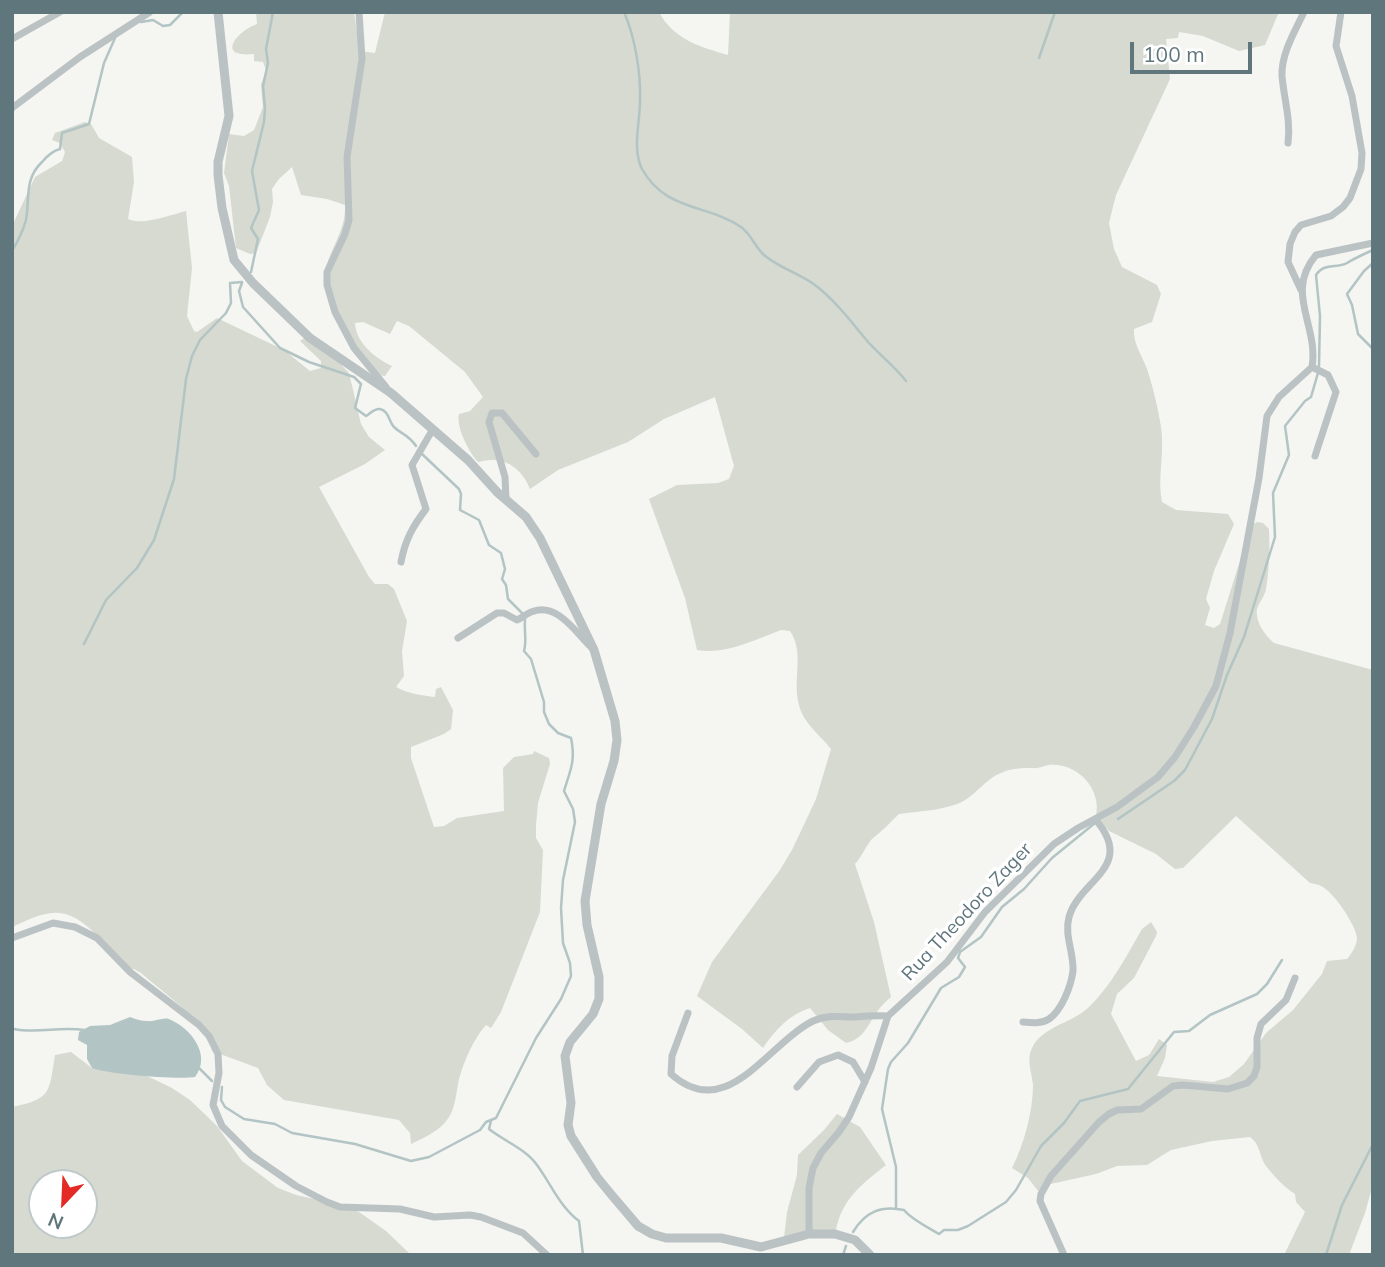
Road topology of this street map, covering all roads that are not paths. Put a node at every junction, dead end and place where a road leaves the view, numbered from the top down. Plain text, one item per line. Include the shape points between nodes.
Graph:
1 (60, 12) edge
2 (150, 12) edge
3 (218, 12) edge
4 (359, 12) edge
5 (1304, 12) edge
6 (1340, 12) edge
7 (12, 39) edge
8 (12, 108) edge
9 (1288, 144) dead end
10 (1373, 243) edge
11 (1301, 290) junction
12 (1312, 367) junction
13 (391, 393) junction
14 (433, 429) junction
15 (536, 454) dead end
16 (1315, 456) dead end
17 (506, 499) junction
18 (401, 562) dead end
19 (458, 638) dead end
20 (594, 650) junction
21 (1095, 819) junction
22 (12, 938) edge
23 (1295, 978) dead end
24 (688, 1013) dead end
25 (888, 1016) junction
26 (1023, 1023) dead end
27 (865, 1082) junction
28 (797, 1087) dead end
29 (809, 1234) junction
30 (547, 1255) edge
31 (870, 1255) edge
32 (1063, 1255) edge

1 - 7 street
2 - 8 street via 79,57
3 - 13 street via 229,116 218,175 234,260 310,338
4 - 13 street via 362,59 347,157 349,220 327,272 327,285 354,348
5 - 9 street via 1288,46 1282,74
6 - 11 street via 1336,46 1352,96 1363,153 1361,169 1343,207 1295,232 1287,262
10 - 11 street via 1316,255 1304,274
11 - 12 street via 1312,341
12 - 16 street via 1328,375 1336,392
12 - 21 street, Rua Theodoro Zager via 1279,397 1267,416 1254,507 1216,686 1175,757 1158,777
13 - 14 street
14 - 17 street
14 - 18 street via 412,465 426,509 412,527
15 - 17 street via 502,413 492,413 489,422 505,477
17 - 20 street via 534,527
19 - 20 street via 497,613 517,620 540,610 560,616
20 - 29 street via 617,740 585,901 599,999 593,1014 569,1042 565,1056 571,1136 610,1193 638,1226 652,1234 721,1238 761,1247
21 - 25 street, Rua Theodoro Zager via 1054,844 985,912 947,962
21 - 26 street via 1110,852 1104,868 1069,916 1070,983 1048,1020
22 - 30 street via 53,923 75,927 106,945 130,972 199,1025 218,1054 214,1105 222,1126 251,1155 296,1186 340,1207 481,1217 523,1233
23 - 32 street via 1286,1000 1261,1024 1257,1067 1247,1083 1228,1089 1178,1085 1141,1109 1117,1110 1099,1122 1051,1176 1040,1201
24 - 25 street via 672,1056 671,1074 708,1091 739,1079 811,1022 827,1016
25 - 27 street, Rua Theodoro Zager
27 - 28 street via 853,1062 838,1055 820,1062
27 - 29 street, Rua Theodoro Zager via 839,1132 813,1168
29 - 31 street via 846,1236

